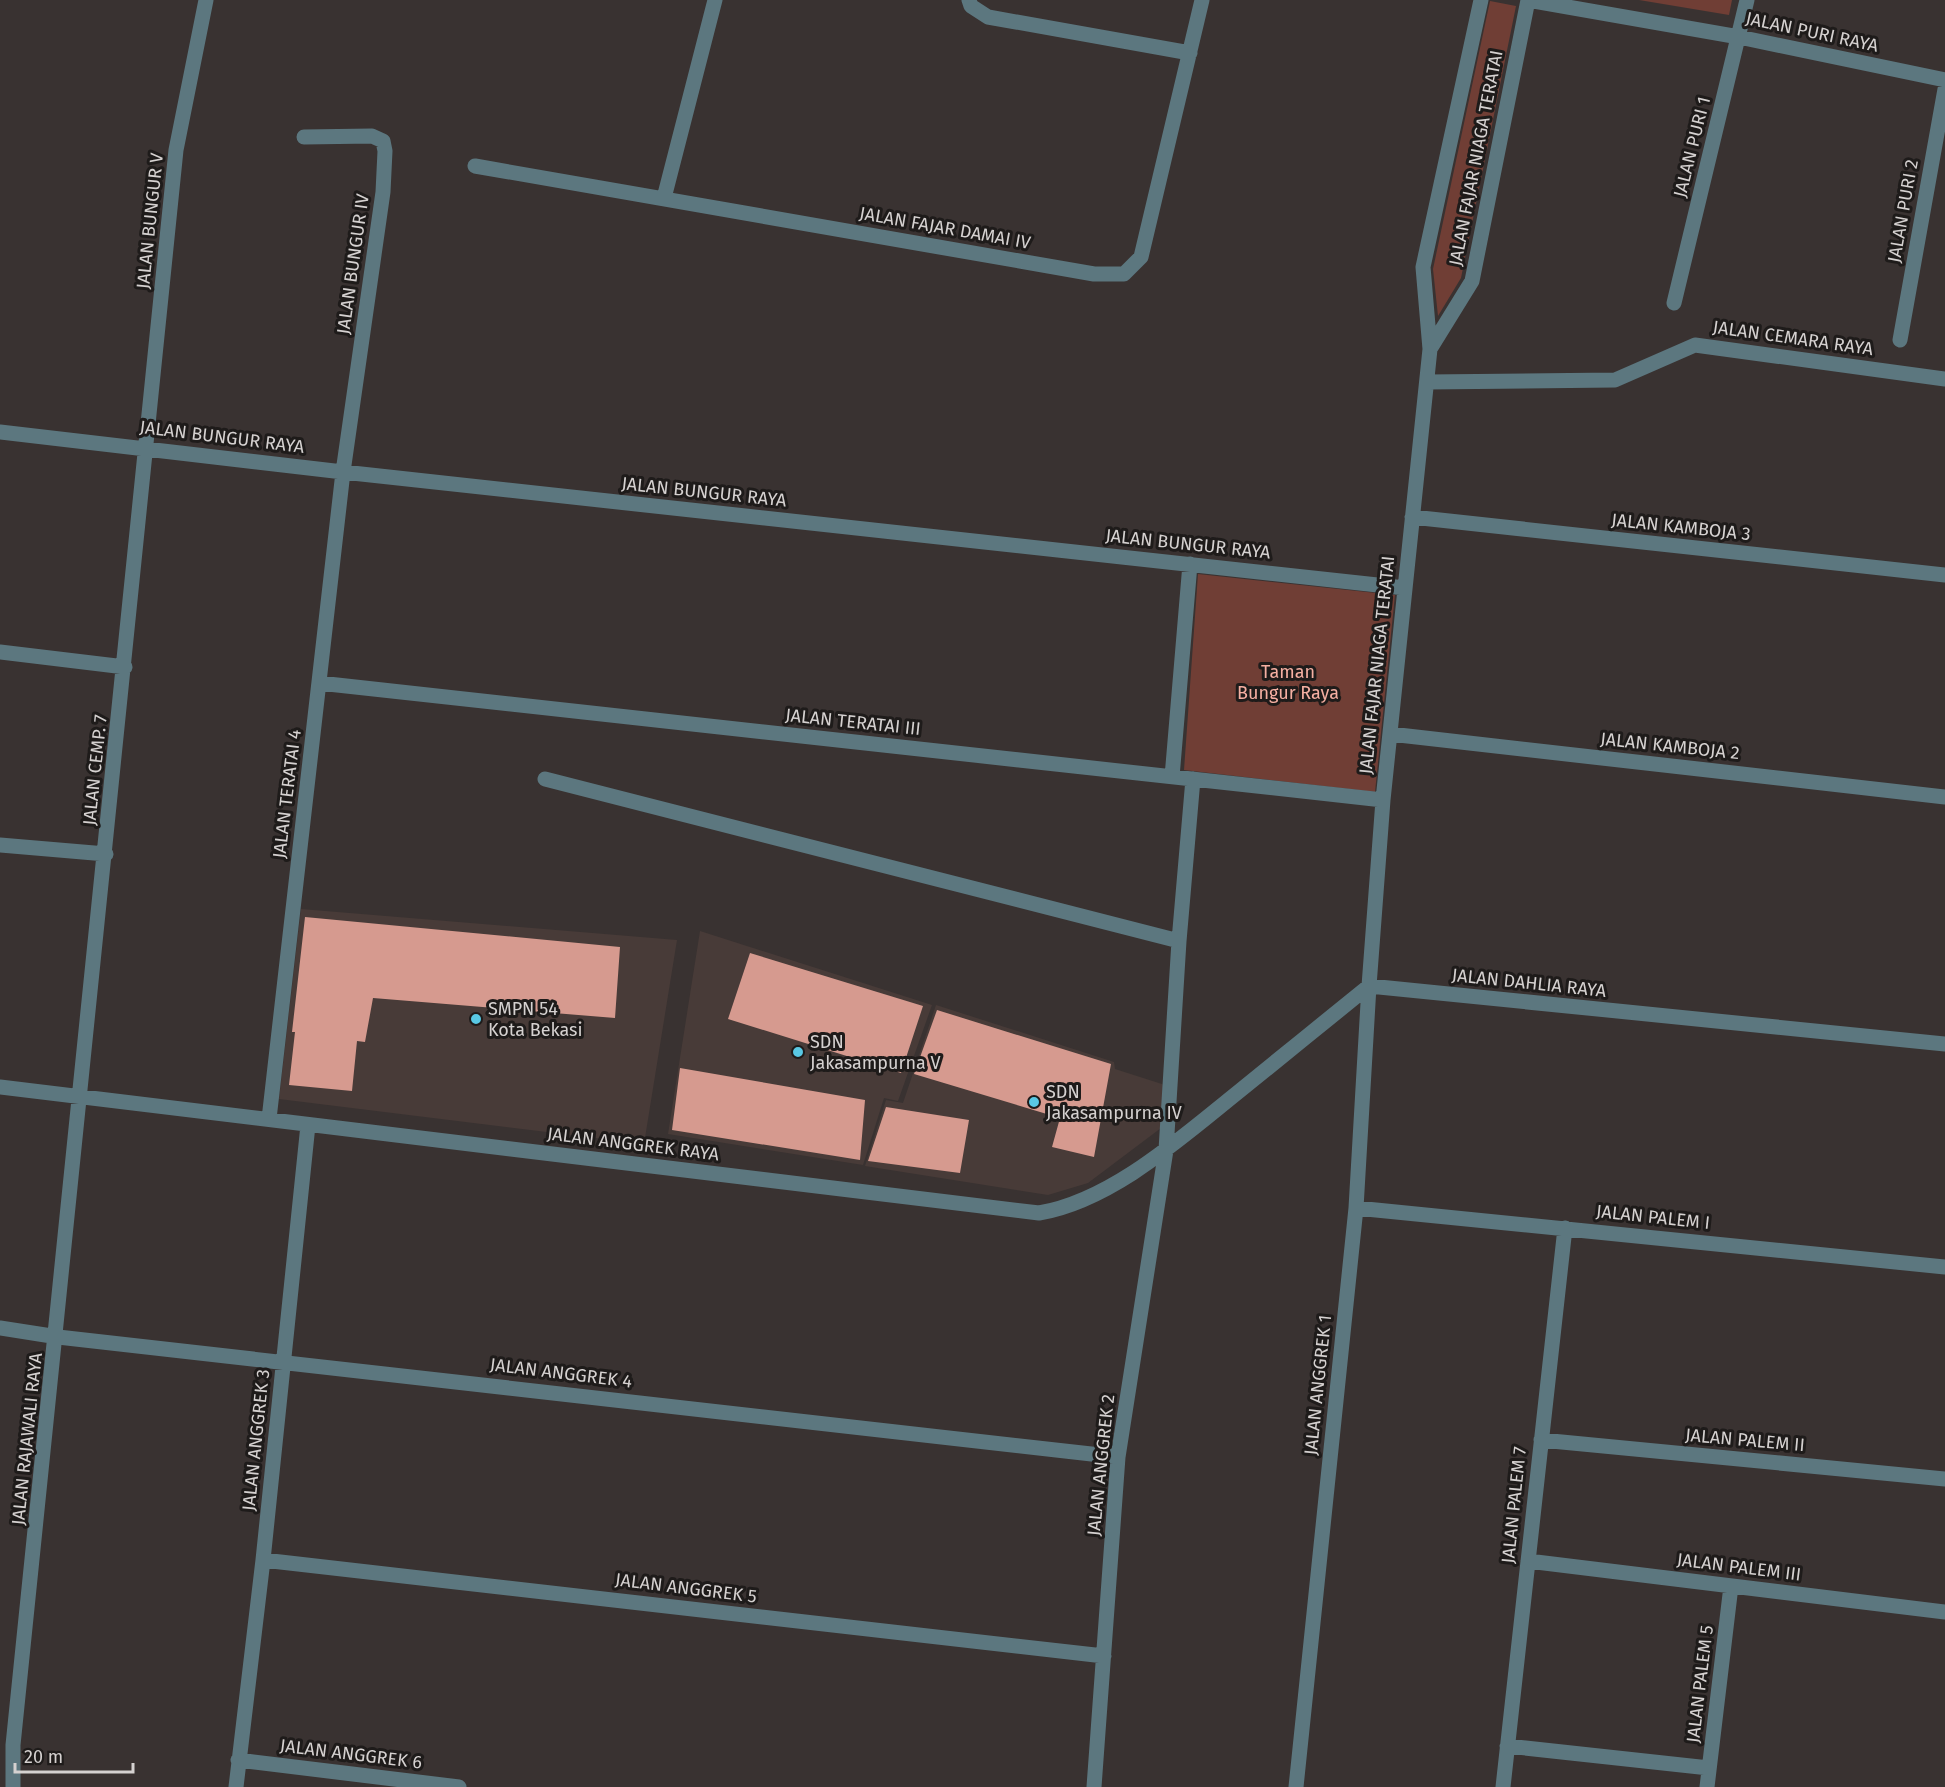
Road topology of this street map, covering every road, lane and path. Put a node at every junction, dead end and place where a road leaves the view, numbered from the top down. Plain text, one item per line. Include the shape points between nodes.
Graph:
1 (206, 0) edge
2 (715, 0) edge
3 (969, 0) edge
4 (1202, 0) edge
5 (1480, 0) edge
6 (1528, 0) edge
7 (1747, 0) edge
8 (1739, 37) junction
9 (1190, 53) junction
10 (1945, 80) edge
11 (1945, 89) edge
12 (304, 137) dead end
13 (475, 166) dead end
14 (664, 198) junction
15 (1674, 303) dead end
16 (1900, 340) dead end
17 (1430, 349) junction
18 (1945, 379) edge
19 (1427, 382) junction
20 (0, 432) edge
21 (147, 447) junction
22 (343, 472) junction
23 (1412, 517) junction
24 (1190, 564) junction
25 (1945, 575) edge
26 (1405, 588) junction
27 (0, 652) edge
28 (125, 667) junction
29 (319, 683) junction
30 (1390, 734) junction
31 (1172, 777) junction
32 (545, 779) dead end
33 (1193, 779) junction
34 (1945, 797) edge
35 (1383, 800) junction
36 (0, 845) edge
37 (106, 854) junction
38 (1179, 941) junction
39 (1369, 986) junction
40 (1945, 1044) edge
41 (0, 1087) edge
42 (80, 1096) junction
43 (269, 1119) junction
44 (308, 1125) junction
45 (1166, 1150) junction
46 (1356, 1208) junction
47 (1565, 1228) junction
48 (1945, 1267) edge
49 (0, 1328) edge
50 (58, 1336) junction
51 (284, 1361) junction
52 (1541, 1440) junction
53 (1118, 1457) junction
54 (1945, 1479) edge
55 (263, 1560) junction
56 (1528, 1562) junction
57 (1731, 1586) junction
58 (1945, 1612) edge
59 (1104, 1656) junction
60 (7, 1745) edge
61 (1507, 1746) junction
62 (238, 1760) junction
63 (1709, 1768) junction
64 (13, 1787) edge
65 (236, 1787) edge
66 (459, 1787) edge
67 (1094, 1787) edge
68 (1296, 1787) edge
69 (1503, 1787) edge
70 (1707, 1787) edge

1 - 21 street, JALAN BUNGUR V via 176,150
2 - 14 street
3 - 9 street via 970,6 988,17
4 - 9 street, JALAN FAJAR DAMAI IV
5 - 17 street, JALAN FAJAR NIAGA TERATAI via 1423,267
6 - 8 street, JALAN PURI RAYA
6 - 17 street, JALAN FAJAR NIAGA TERATAI via 1472,281
7 - 8 street, JALAN PURI 1
8 - 10 street, JALAN PURI RAYA
8 - 15 street, JALAN PURI 1
9 - 14 street, JALAN FAJAR DAMAI IV via 1141,257 1125,274 1094,274
11 - 16 street, JALAN PURI 2
12 - 22 street, JALAN BUNGUR IV via 372,136 383,141 385,151 383,192
13 - 14 street, JALAN FAJAR DAMAI IV
17 - 19 street, JALAN FAJAR NIAGA TERATAI
18 - 19 street, JALAN CEMARA RAYA via 1695,345 1615,380
19 - 23 street, JALAN FAJAR NIAGA TERATAI
20 - 21 street, JALAN BUNGUR RAYA
21 - 22 street, JALAN BUNGUR RAYA
21 - 28 street, JALAN CEMP. 7
22 - 24 street, JALAN BUNGUR RAYA
22 - 29 street, JALAN TERATAI 4
23 - 25 street, JALAN KAMBOJA 3
23 - 26 street, JALAN FAJAR NIAGA TERATAI
24 - 26 street, JALAN BUNGUR RAYA
24 - 31 street
26 - 30 street, JALAN FAJAR NIAGA TERATAI
27 - 28 street
28 - 37 street, JALAN CEMP. 7
29 - 31 street, JALAN TERATAI III
29 - 43 street, JALAN TERATAI 4
30 - 34 street, JALAN KAMBOJA 2
30 - 35 street, JALAN FAJAR NIAGA TERATAI
31 - 33 street, JALAN TERATAI III
32 - 38 street
33 - 35 street, JALAN TERATAI III
33 - 38 street, JALAN ANGGREK 2
35 - 39 street, JALAN FAJAR NIAGA TERATAI
36 - 37 street
37 - 42 street, JALAN CEMP. 7
38 - 45 street, JALAN ANGGREK 2
39 - 40 street, JALAN DAHLIA RAYA
39 - 45 street
39 - 46 street, JALAN ANGGREK 1
41 - 42 street, JALAN ANGGREK RAYA
42 - 43 street, JALAN ANGGREK RAYA
42 - 50 street, JALAN RAJAWALI RAYA
43 - 44 street, JALAN ANGGREK RAYA
44 - 45 street, JALAN ANGGREK RAYA via 1039,1213 1082,1202
44 - 51 street, JALAN ANGGREK 3
45 - 53 street, JALAN ANGGREK 2
46 - 47 street, JALAN PALEM I
46 - 68 street, JALAN ANGGREK 1
47 - 48 street, JALAN PALEM I
47 - 52 street, JALAN PALEM 7
49 - 50 street, JALAN ANGGREK 4
50 - 51 street, JALAN ANGGREK 4
50 - 60 street, JALAN RAJAWALI RAYA
51 - 53 street, JALAN ANGGREK 4
51 - 55 street, JALAN ANGGREK 3
52 - 54 street, JALAN PALEM II
52 - 56 street, JALAN PALEM 7
53 - 59 street, JALAN ANGGREK 2
55 - 59 street, JALAN ANGGREK 5
55 - 62 street, JALAN ANGGREK 3
56 - 57 street, JALAN PALEM III
56 - 61 street, JALAN PALEM 7
57 - 58 street, JALAN PALEM III
57 - 63 street, JALAN PALEM 5
59 - 67 street, JALAN ANGGREK 2
60 - 64 street, JALAN RAJAWALI RAYA
61 - 63 street
61 - 69 street, JALAN PALEM 7
62 - 65 street, JALAN ANGGREK 3
62 - 66 street, JALAN ANGGREK 6
63 - 70 street, JALAN PALEM 5

